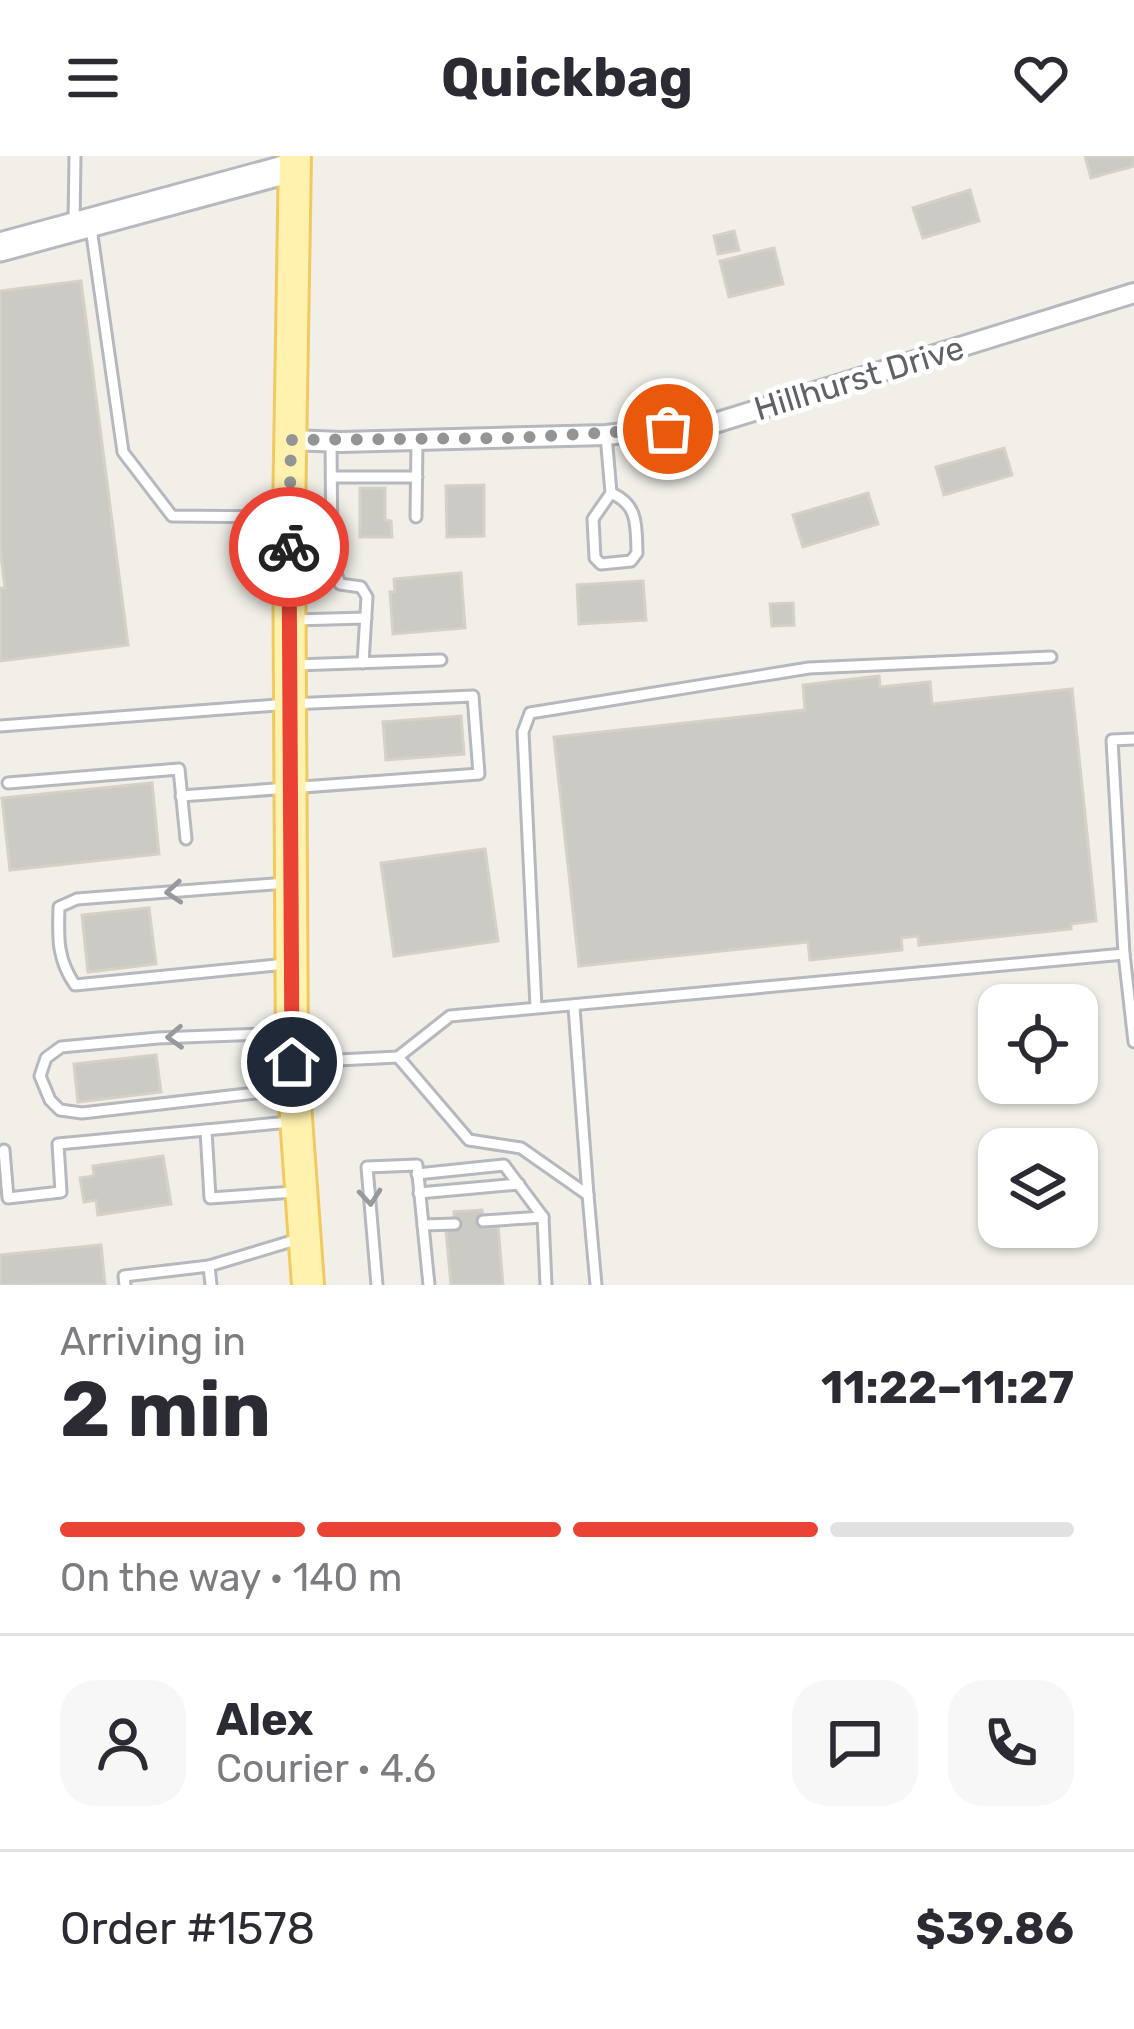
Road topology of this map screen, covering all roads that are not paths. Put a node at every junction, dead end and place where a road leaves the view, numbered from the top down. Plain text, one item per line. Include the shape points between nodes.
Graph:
1 (75, 156) edge
2 (295, 162) edge
3 (82, 225) junction
4 (0, 247) edge
5 (1134, 293) edge
6 (606, 435) junction
7 (291, 440) junction
8 (417, 440) junction
9 (331, 441) junction
10 (417, 476) junction
11 (333, 477) junction
12 (611, 493) junction
13 (416, 517) dead end
14 (289, 518) junction
15 (366, 618) junction
16 (290, 621) junction
17 (1051, 657) dead end
18 (441, 661) dead end
19 (364, 663) junction
20 (290, 666) junction
21 (290, 704) junction
22 (0, 726) edge
23 (1134, 739) edge
24 (8, 783) dead end
25 (291, 786) junction
26 (181, 796) junction
27 (186, 839) dead end
28 (291, 883) junction
29 (1124, 954) junction
30 (292, 963) junction
31 (536, 1007) junction
32 (574, 1007) junction
33 (1134, 1042) edge
34 (398, 1057) junction
35 (292, 1061) junction
36 (294, 1122) junction
37 (206, 1130) junction
38 (4, 1150) dead end
39 (417, 1174) junction
40 (519, 1184) junction
41 (299, 1191) junction
42 (419, 1192) junction
43 (589, 1195) junction
44 (542, 1217) junction
45 (483, 1221) dead end
46 (455, 1224) dead end
47 (423, 1225) junction
48 (303, 1238) junction
49 (209, 1266) junction
50 (125, 1285) edge
51 (212, 1285) edge
52 (308, 1285) edge
53 (377, 1285) edge
54 (429, 1285) edge
55 (546, 1285) edge
56 (596, 1285) edge

1 - 3 lane
2 - 3 street
2 - 7 main road
3 - 4 street
3 - 14 lane via 123,452 172,516
5 - 6 street, Hillhurst Drive via 715,423
6 - 8 street, Hillhurst Drive
6 - 12 lane
7 - 9 street, Hillhurst Drive
7 - 14 main road
8 - 9 street, Hillhurst Drive
8 - 10 lane
9 - 11 lane
10 - 11 lane
10 - 13 lane
11 - 15 lane via 332,562 340,584 361,587
12 - 12 lane via 593,519 601,564 637,554 633,509
14 - 16 main road
15 - 16 lane
15 - 19 lane
16 - 20 main road
17 - 31 lane via 809,668 530,713 523,732
18 - 19 lane
19 - 20 lane
20 - 21 main road
21 - 22 lane
21 - 25 main road
21 - 25 lane via 473,696 479,774
23 - 29 lane via 1112,740
24 - 26 lane via 179,769
25 - 26 lane
25 - 28 main road
26 - 27 lane
28 - 30 main road
28 -> 30 lane via 77,899 59,907 58,940 75,985
29 - 32 lane
29 - 33 lane
30 - 35 main road
31 - 32 lane
31 - 34 lane via 451,1016
32 - 43 lane
34 - 35 lane
34 - 43 lane via 469,1140 520,1148
35 -> 35 lane via 158,1038 61,1047 40,1076 60,1110 82,1113
35 - 36 main road
36 - 37 lane
36 - 41 main road
37 - 38 lane via 58,1144 61,1192 8,1198
37 - 41 lane via 210,1198
39 - 40 lane via 504,1165
39 - 42 lane
39 -> 53 lane via 417,1165 367,1167
40 - 42 lane
40 - 44 lane
41 - 48 main road
42 - 47 lane
43 - 56 lane
44 - 45 lane
44 - 55 lane
46 - 47 lane
47 - 54 lane
48 - 49 lane
48 - 52 main road
49 - 50 lane via 124,1276
49 - 51 lane

